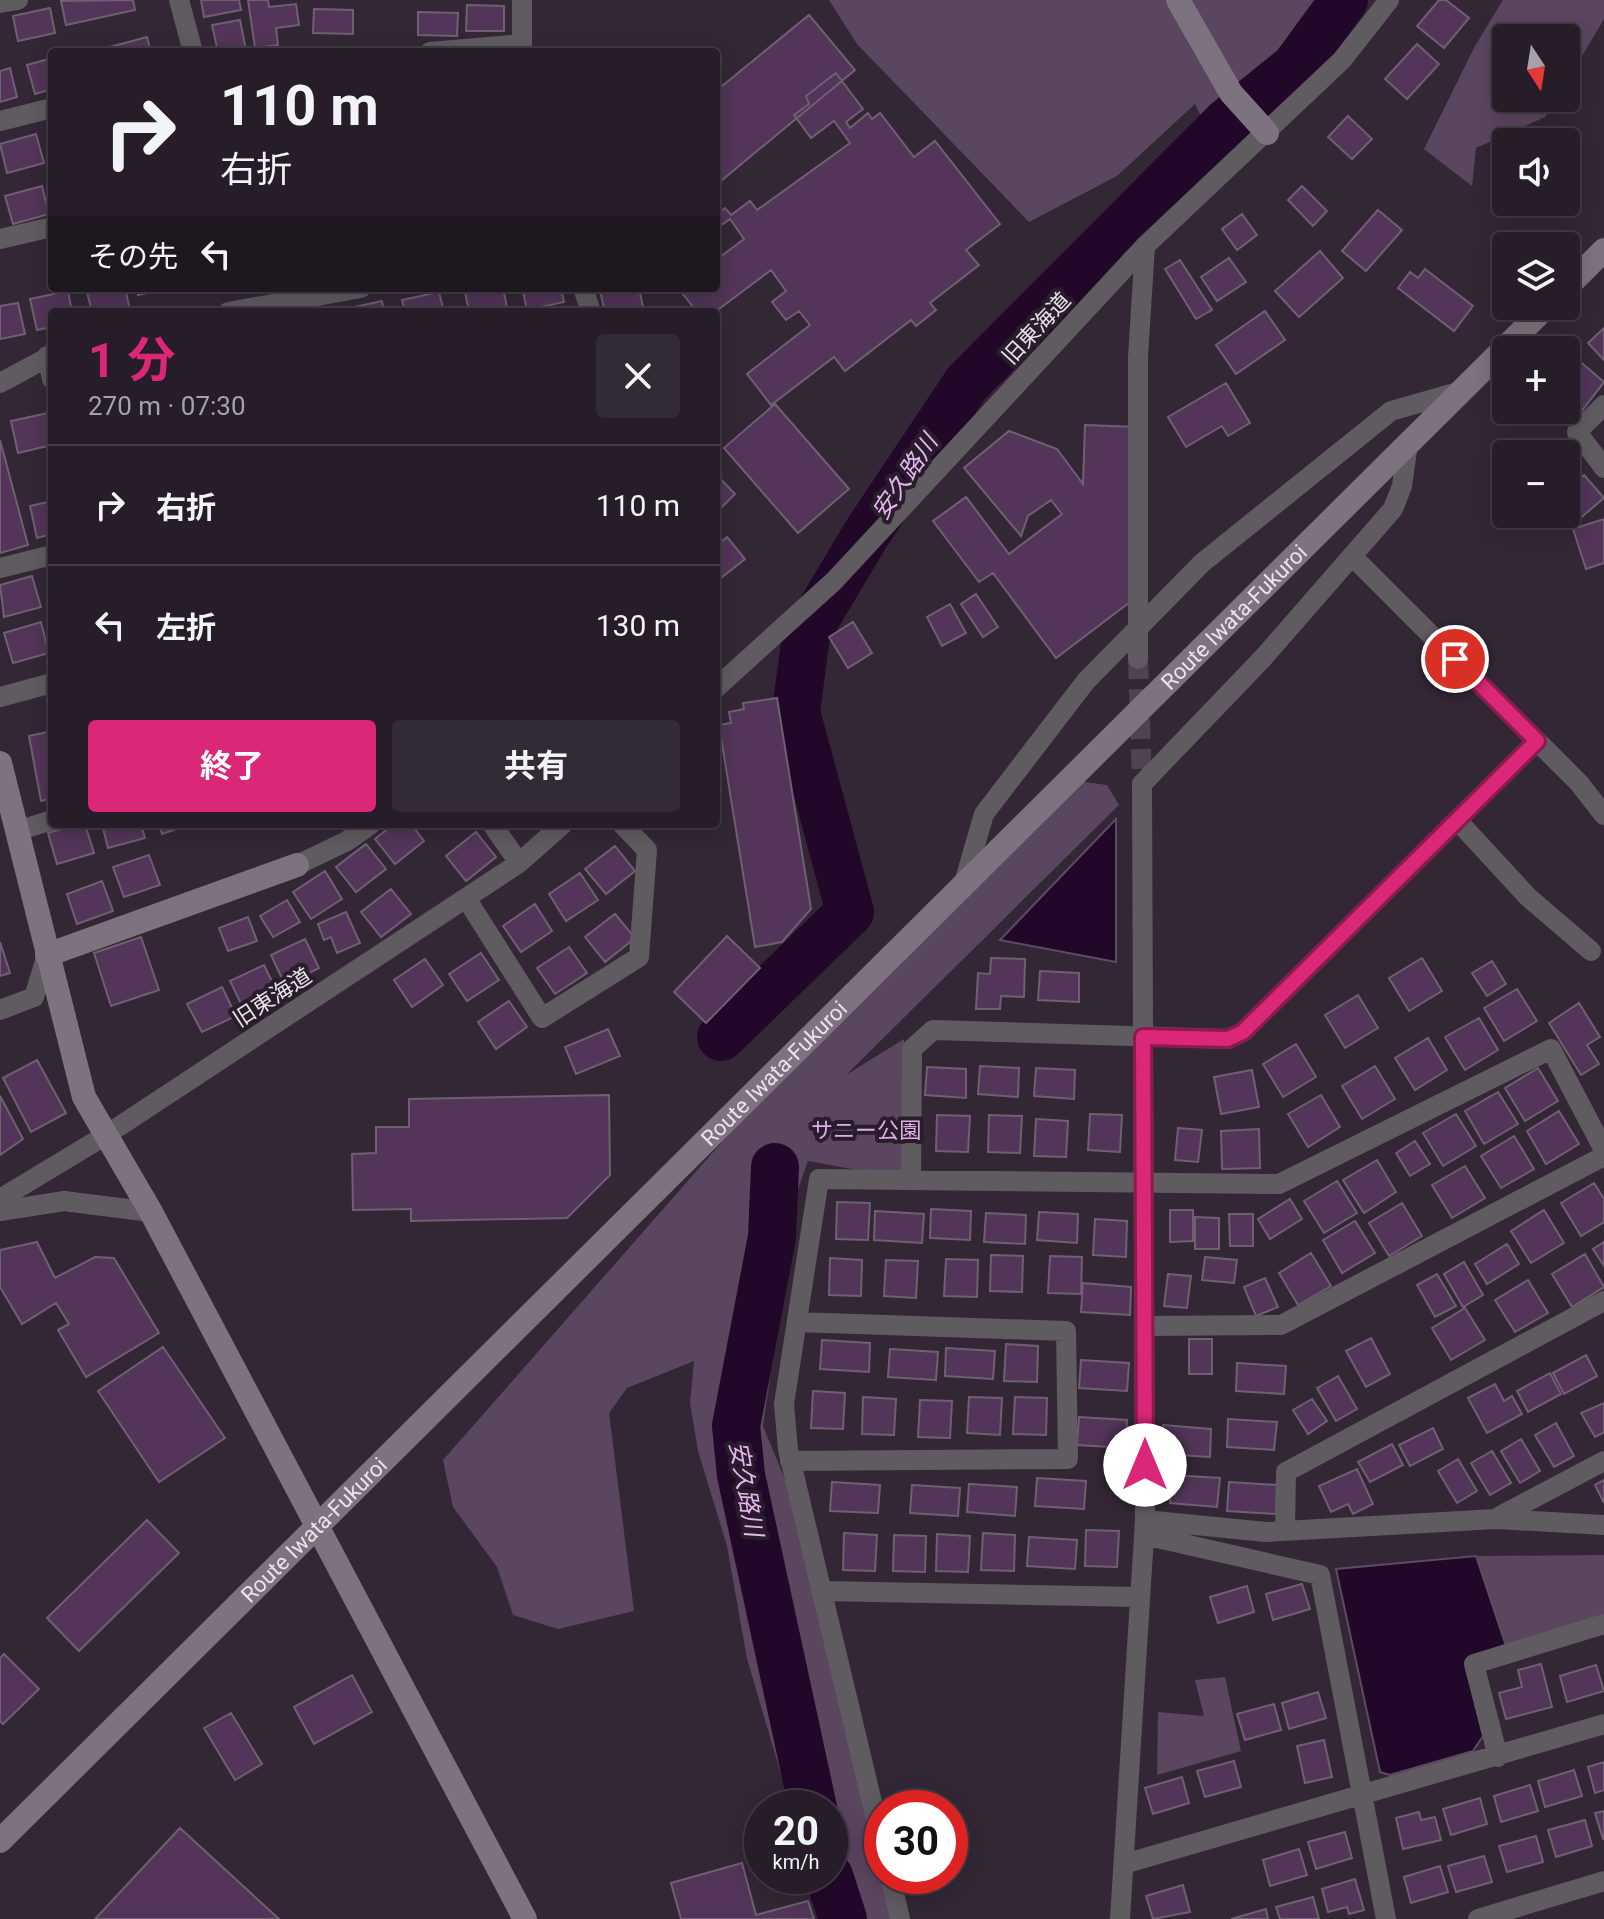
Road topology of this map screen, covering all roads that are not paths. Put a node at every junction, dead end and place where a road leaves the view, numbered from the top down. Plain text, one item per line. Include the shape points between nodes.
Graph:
1 (18, 0) edge
2 (179, 0) edge
3 (522, 0) edge
4 (1178, 0) edge
5 (1389, 0) edge
6 (0, 3) edge
7 (192, 48) edge
8 (522, 48) edge
9 (48, 109) edge
10 (0, 121) edge
11 (1267, 133) junction
12 (48, 228) edge
13 (0, 239) edge
14 (1145, 246) junction
15 (1604, 250) edge
16 (1580, 274) edge
17 (331, 292) edge
18 (262, 301) edge
19 (240, 308) edge
20 (1533, 320) edge
21 (48, 356) edge
22 (0, 383) edge
23 (1461, 391) junction
24 (1604, 405) edge
25 (1408, 443) junction
26 (1604, 468) edge
27 (48, 556) edge
28 (1352, 556) junction
29 (0, 568) edge
30 (1138, 630) junction
31 (1138, 659) tunnel mouth
32 (48, 684) edge
33 (720, 684) edge
34 (0, 697) edge
35 (1537, 741) junction
36 (0, 763) edge
37 (1604, 815) edge
38 (1457, 820) junction
39 (48, 821) edge
40 (365, 828) edge
41 (495, 828) edge
42 (558, 828) edge
43 (626, 828) edge
44 (17, 831) junction
45 (519, 863) junction
46 (297, 865) joint
47 (963, 886) junction
48 (466, 898) junction
49 (1591, 951) dead end
50 (47, 955) junction
51 (0, 1010) edge
52 (1143, 1037) junction
53 (106, 1135) junction
54 (1604, 1153) edge
55 (911, 1180) junction
56 (1144, 1183) junction
57 (0, 1199) edge
58 (0, 1211) edge
59 (151, 1212) junction
60 (1604, 1301) edge
61 (797, 1322) junction
62 (1145, 1326) junction
63 (790, 1461) junction
64 (1604, 1461) edge
65 (1496, 1519) junction
66 (1604, 1525) edge
67 (319, 1526) junction
68 (1145, 1528) junction
69 (1285, 1531) junction
70 (822, 1591) junction
71 (1140, 1597) junction
72 (1604, 1624) edge
73 (1604, 1724) edge
74 (1498, 1757) junction
75 (869, 1790) edge
76 (1362, 1796) junction
77 (0, 1841) edge
78 (1124, 1864) junction
79 (1604, 1881) edge
80 (894, 1894) edge
81 (525, 1919) edge
82 (900, 1919) edge
83 (1120, 1919) edge
84 (1386, 1919) edge
85 (1478, 1919) edge

1 - 6 street
2 - 7 street
3 - 8 street
4 - 11 main road via 1231,93
5 - 11 street, 旧東海道 via 1342,60
9 - 10 street
11 - 14 street, 旧東海道
12 - 13 street
14 - 30 street via 1138,357
14 - 33 street, 旧東海道 via 834,581
15 - 16 main road
17 - 18 street
18 - 19 street
20 - 23 main road, Route Iwata-Fukuroi
21 - 22 street
23 - 25 main road, Route Iwata-Fukuroi
23 - 30 street via 1391,411 1202,563
24 - 26 street via 1577,432
25 - 28 street via 1393,509
25 - 47 main road, Route Iwata-Fukuroi
27 - 29 street
28 - 35 street
28 - 52 street via 1142,784
30 - 31 street
30 - 47 street via 1086,681 984,814
32 - 34 street
35 - 37 street
35 - 38 street
36 - 44 main road
38 - 49 street via 1528,897
38 - 52 street via 1243,1032 1228,1039
39 - 44 street
40 - 46 street
41 - 45 street
42 - 45 street, 旧東海道
43 - 48 street via 647,850 639,957 542,1018
44 - 50 main road
45 - 48 street, 旧東海道
46 - 50 main road
47 - 67 main road, Route Iwata-Fukuroi
48 - 53 street, 旧東海道
50 - 51 street via 34,997
50 - 53 main road via 84,1097
52 - 55 street via 933,1030 912,1049
52 - 56 street
53 - 57 street, 旧東海道
53 - 59 main road
54 - 56 street via 1551,1049 1279,1184
54 - 62 street via 1281,1325
55 - 56 street
55 - 61 street via 819,1179
56 - 62 street
58 - 59 street via 64,1201
59 - 67 main road
60 - 69 street via 1286,1472
61 - 63 street via 784,1404
61 - 63 street via 1066,1331 1068,1459
62 - 68 street
63 - 70 street
64 - 65 street
65 - 66 street
65 - 69 street
67 - 77 main road, Route Iwata-Fukuroi
67 - 81 main road
68 - 69 street
68 - 71 street
68 - 76 street via 1320,1575
70 - 71 street
70 - 75 street
71 - 78 street
72 - 74 street via 1474,1664
73 - 74 street
74 - 76 street
76 - 78 street
76 - 84 street
78 - 83 street
79 - 85 street
80 - 82 street

